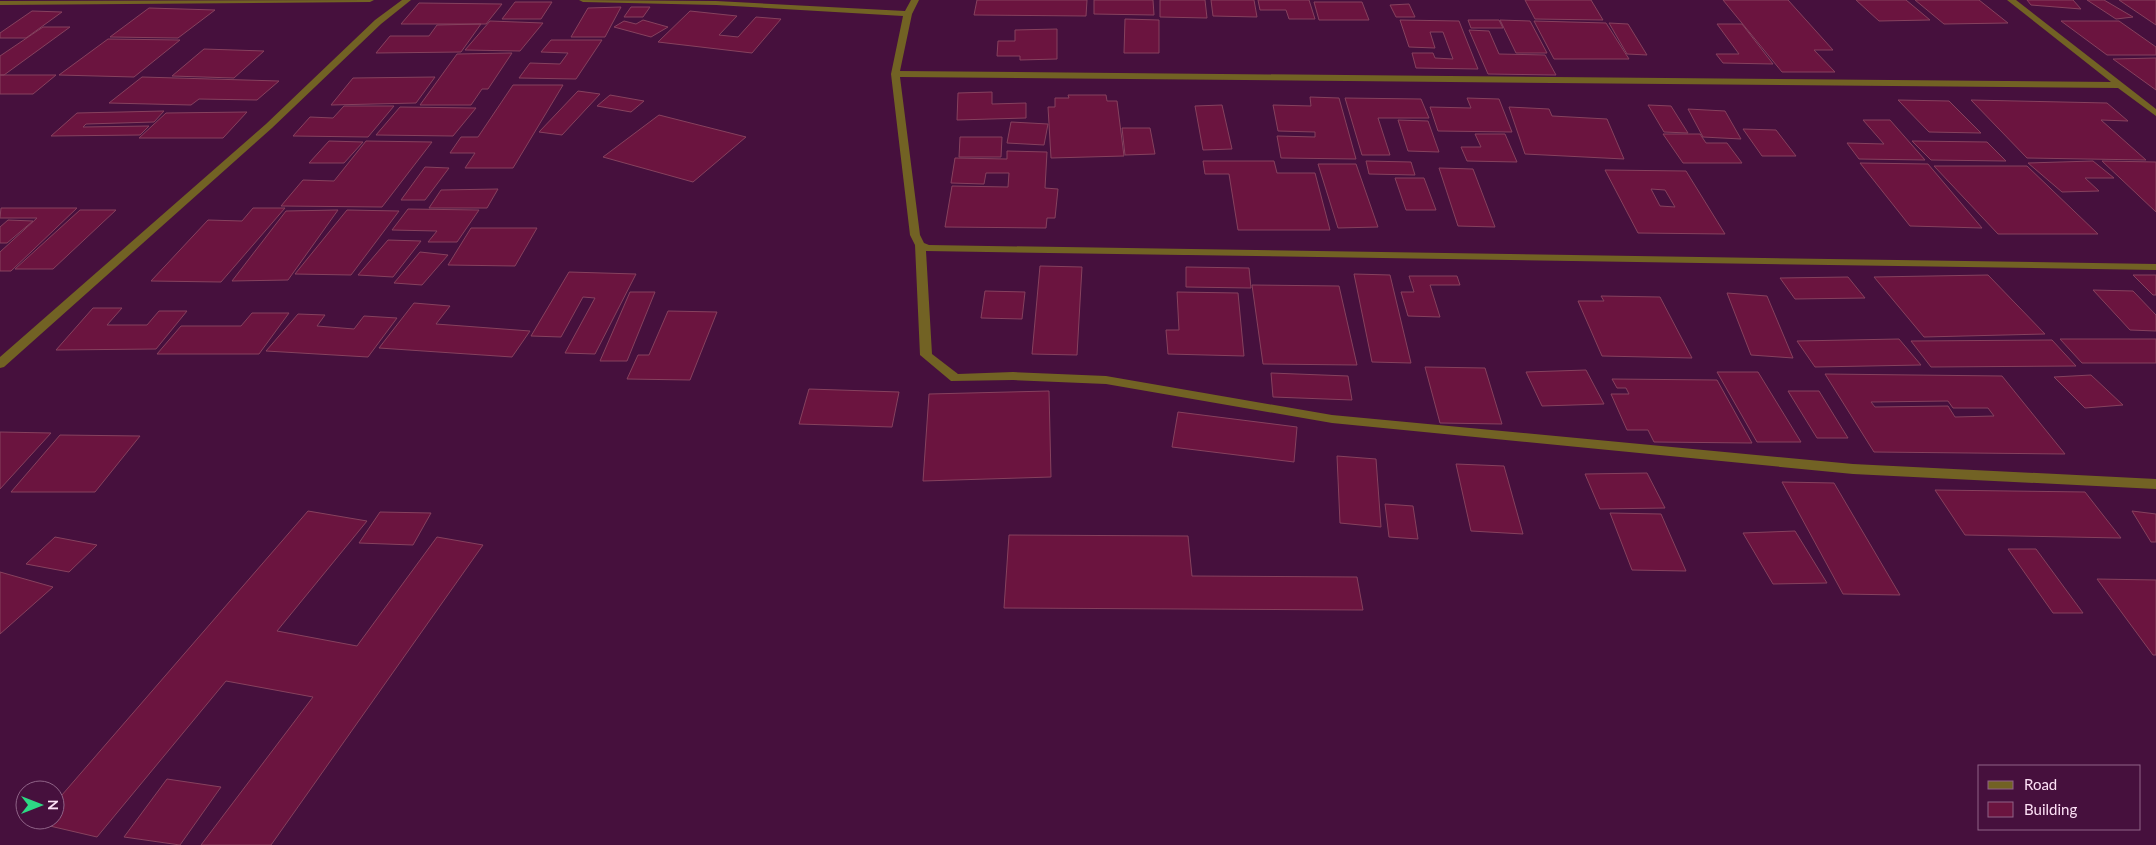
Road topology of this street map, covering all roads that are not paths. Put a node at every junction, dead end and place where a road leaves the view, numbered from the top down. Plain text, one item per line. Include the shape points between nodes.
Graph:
1 (370, 0) edge
2 (407, 0) edge
3 (583, 0) edge
4 (915, 0) edge
5 (2011, 0) edge
6 (0, 3) edge
7 (908, 14) junction
8 (895, 74) junction
9 (2119, 85) junction
10 (2156, 112) edge
11 (920, 245) junction
12 (2156, 267) edge
13 (0, 364) edge
14 (2156, 484) edge

1 - 6 street
2 - 13 street via 378,22 269,126
3 - 7 street via 716,3
4 - 7 street
5 - 9 street
7 - 8 street
8 - 9 street
8 - 11 street via 915,235
9 - 10 street
11 - 12 street via 927,248
11 - 14 street via 926,355 955,378 1013,376 1106,380 1332,418 1853,469

